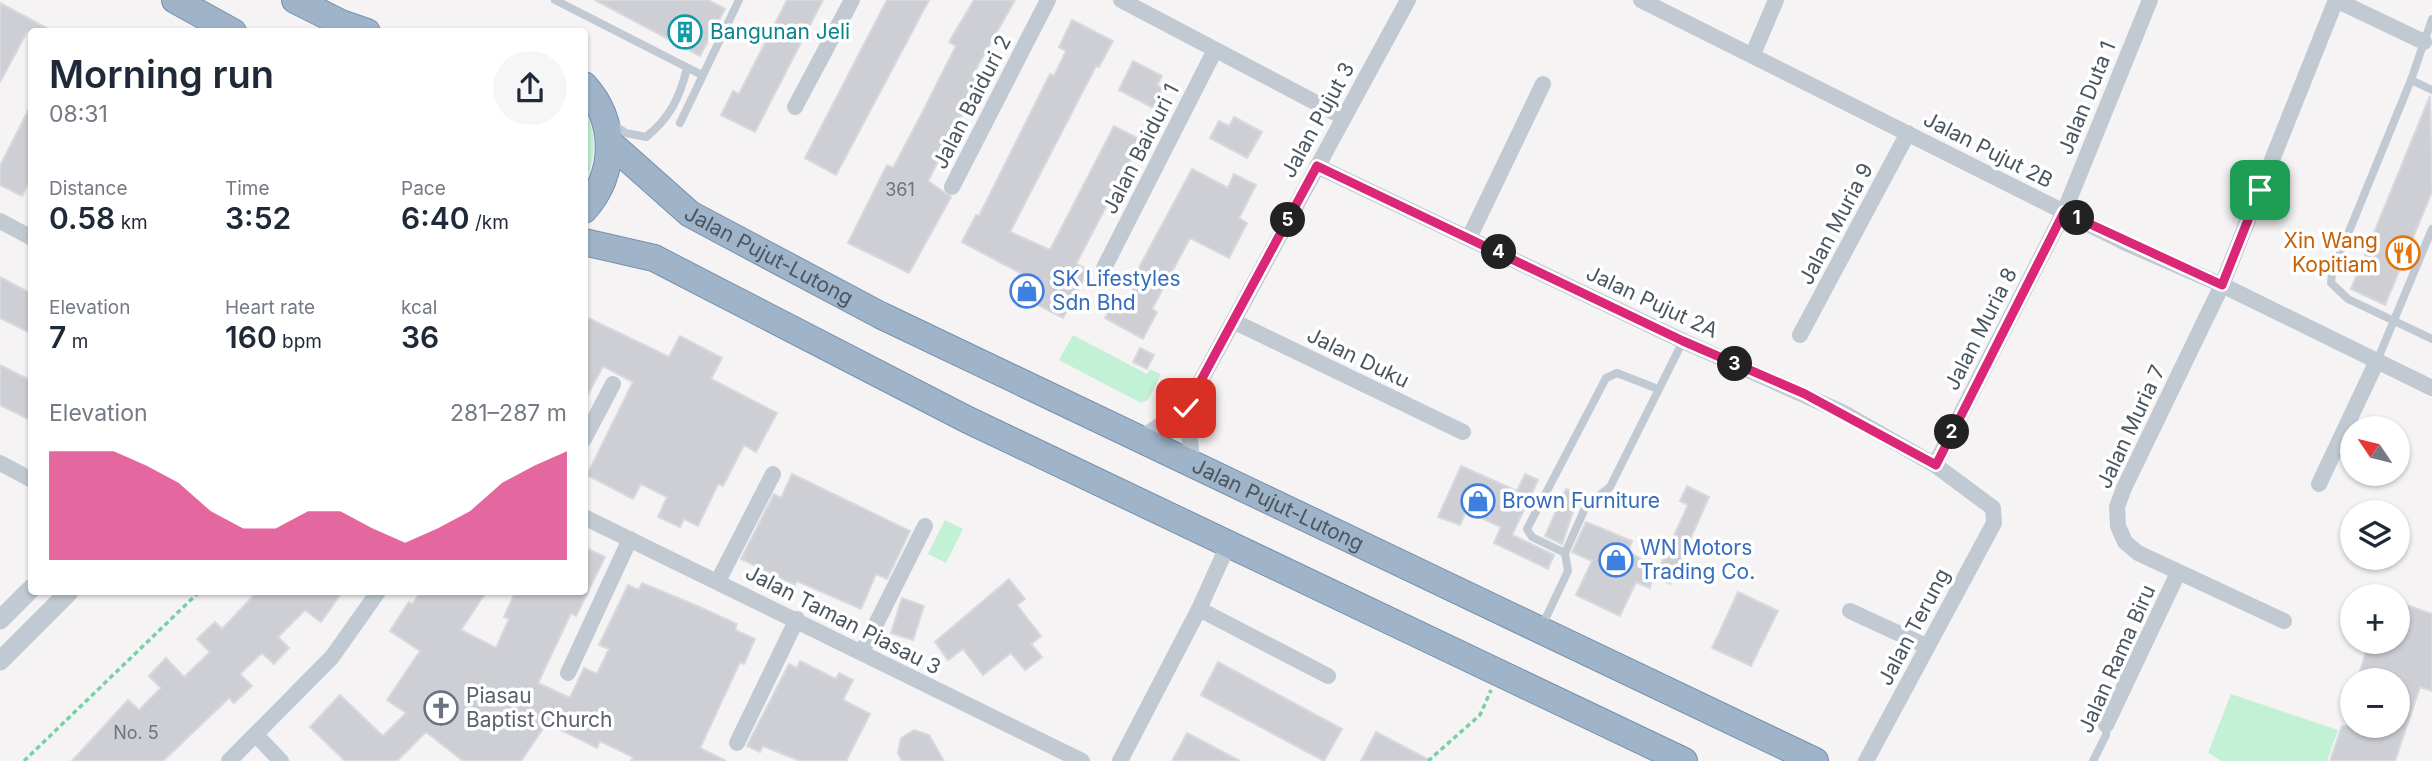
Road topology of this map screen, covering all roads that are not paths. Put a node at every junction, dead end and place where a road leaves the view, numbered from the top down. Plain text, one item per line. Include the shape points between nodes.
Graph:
1 (175, 0) edge
2 (295, 0) edge
3 (555, 0) edge
4 (739, 0) edge
5 (852, 0) edge
6 (1048, 0) edge
7 (1121, 0) edge
8 (1408, 0) edge
9 (1641, 0) edge
10 (1776, 0) edge
11 (2150, 0) edge
12 (2336, 0) edge
13 (2432, 19) edge
14 (226, 28) edge
15 (355, 28) edge
16 (2424, 42) junction
17 (1215, 50) junction
18 (1754, 54) junction
19 (687, 68) junction
20 (702, 75) junction
21 (2411, 80) junction
22 (1544, 83) dead end
23 (588, 89) edge
24 (2432, 90) edge
25 (795, 107) dead end
26 (1343, 117) junction
27 (680, 123) dead end
28 (608, 131) junction
29 (1908, 133) junction
30 (1317, 166) junction
31 (952, 187) dead end
32 (588, 206) edge
33 (2064, 212) junction
34 (0, 221) edge
35 (2432, 229) edge
36 (28, 233) edge
37 (1469, 239) junction
38 (588, 243) edge
39 (1104, 268) dead end
40 (2222, 285) junction
41 (1235, 321) junction
42 (2393, 322) junction
43 (1800, 335) dead end
44 (2432, 339) edge
45 (1683, 341) junction
46 (2377, 361) junction
47 (613, 384) dead end
48 (2432, 388) edge
49 (1658, 389) junction
50 (1186, 408) junction
51 (588, 431) edge
52 (1463, 432) dead end
53 (1138, 440) junction
54 (0, 463) edge
55 (1936, 465) junction
56 (1193, 467) junction
57 (773, 474) dead end
58 (28, 478) edge
59 (2319, 484) dead end
60 (1996, 513) joint
61 (588, 519) edge
62 (925, 526) dead end
63 (630, 538) junction
64 (1228, 545) junction
65 (1565, 553) junction
66 (2178, 573) junction
67 (718, 581) junction
68 (28, 592) edge
69 (66, 595) edge
70 (377, 595) edge
71 (1199, 609) junction
72 (1850, 611) dead end
73 (797, 619) junction
74 (0, 620) edge
75 (2284, 621) dead end
76 (1539, 630) junction
77 (1926, 646) junction
78 (862, 652) junction
79 (0, 660) edge
80 (568, 673) dead end
81 (1328, 676) dead end
82 (2106, 725) joint
83 (256, 735) junction
84 (737, 743) dead end
85 (229, 761) edge
86 (281, 761) edge
87 (1082, 761) edge
88 (1120, 761) edge
89 (1684, 761) edge
90 (1815, 761) edge
91 (1866, 761) edge
92 (2094, 761) edge

1 - 14 highway
2 - 15 highway
3 - 19 lane
4 - 20 lane
5 - 25 street
6 - 31 street, Jalan Baiduri 2
7 - 17 street
8 - 26 street, Jalan Pujut 3
9 - 18 street, Jalan Pujut 2B
10 - 18 street
11 - 33 street, Jalan Duta 1
12 - 16 street
12 - 40 street, Jalan Muria 7
13 - 16 lane
16 - 21 lane
17 - 26 street
17 - 39 street, Jalan Baiduri 1
18 - 29 street, Jalan Pujut 2B
19 - 20 lane
19 - 28 lane via 671,111 646,137
20 - 27 lane
21 - 24 lane
21 - 42 lane via 2331,283 2339,293
22 - 37 street
23 - 28 highway, Jalan Pujut-Lutong
26 - 30 street, Jalan Pujut 3
28 - 32 highway via 607,171
28 - 53 highway, Jalan Pujut-Lutong via 690,214 880,316
29 - 33 street, Jalan Pujut 2B
29 - 43 street, Jalan Muria 9
30 - 37 street, Jalan Pujut 2A
30 - 41 street, Jalan Pujut 3
33 - 40 street, Jalan Pujut 2B
33 - 55 street, Jalan Muria 8
34 - 36 street
35 - 42 lane
37 - 45 street, Jalan Pujut 2A
38 - 64 highway via 654,258 968,420
40 - 46 street, Jalan Pujut 2B
40 - 66 street, Jalan Muria 7 via 2132,469 2118,508 2118,526 2125,542
41 - 50 street, Jalan Pujut 3
41 - 52 street, Jalan Duku
42 - 44 lane
42 - 46 lane
45 - 49 lane
45 - 55 street, Jalan Pujut 2A via 1830,406
46 - 48 street, Jalan Pujut 2B
46 - 59 street
47 - 51 street
49 - 65 lane via 1610,487 1586,506
49 - 65 lane via 1616,373 1606,378 1527,529 1532,537
50 - 53 street, Jalan Pujut 3
50 - 56 street
53 - 56 highway, Jalan Pujut-Lutong
54 - 58 street
55 - 60 street, Jalan Pujut 2A
56 - 76 highway, Jalan Pujut-Lutong
57 - 67 street
60 - 77 street, Jalan Terung
61 - 63 street, Jalan Taman Piasau 3
62 - 78 street
63 - 67 street, Jalan Taman Piasau 3
63 - 80 street
64 - 71 street
64 - 89 highway
65 - 76 lane via 1568,571
66 - 75 street, Jalan Muria 7
66 - 82 street, Jalan Rama Biru
67 - 73 street, Jalan Taman Piasau 3
68 - 74 street
69 - 79 street
70 - 83 street via 332,657
71 - 81 street
71 - 88 street
72 - 77 street
73 - 78 street, Jalan Taman Piasau 3
73 - 84 street
76 - 90 highway, Jalan Pujut-Lutong
77 - 91 street, Jalan Terung
78 - 87 street, Jalan Taman Piasau 3
82 - 92 lane, Jalan Rama Biru
83 - 85 street
83 - 86 street

